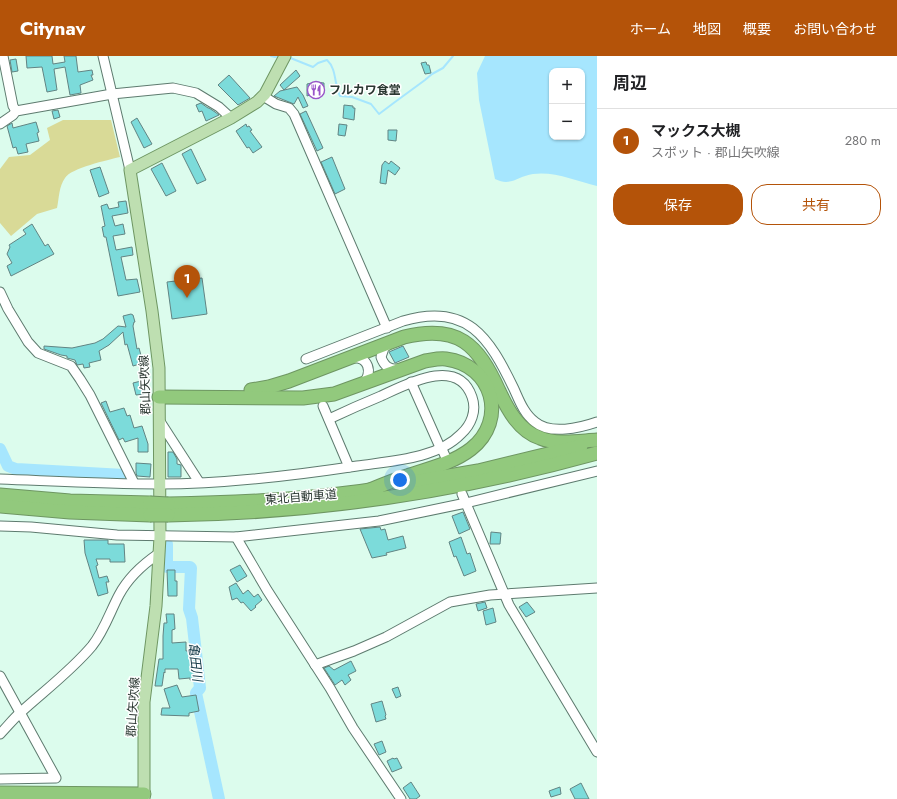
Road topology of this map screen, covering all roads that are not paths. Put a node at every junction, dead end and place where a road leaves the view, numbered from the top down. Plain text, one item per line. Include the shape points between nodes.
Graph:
1 (3, 56) edge
2 (103, 56) edge
3 (285, 56) edge
4 (112, 94) junction
5 (263, 96) junction
6 (16, 111) junction
7 (231, 118) junction
8 (0, 124) edge
9 (130, 170) junction
10 (0, 292) edge
11 (387, 328) junction
12 (392, 342) junction
13 (306, 359) dead end
14 (346, 359) junction
15 (402, 369) junction
16 (411, 382) junction
17 (362, 385) junction
18 (484, 390) dead end
19 (159, 393) junction
20 (471, 395) junction
21 (323, 406) dead end
22 (328, 419) junction
23 (159, 420) junction
24 (597, 422) edge
25 (597, 441) edge
26 (442, 449) junction
27 (597, 453) edge
28 (446, 458) dead end
29 (349, 468) junction
30 (597, 471) edge
31 (0, 479) edge
32 (200, 482) junction
33 (134, 483) junction
34 (159, 484) junction
35 (370, 490) junction
36 (0, 495) edge
37 (464, 499) junction
38 (3, 507) edge
39 (150, 509) junction
40 (168, 509) junction
41 (0, 526) edge
42 (160, 537) junction
43 (236, 537) junction
44 (158, 554) junction
45 (597, 588) edge
46 (505, 594) junction
47 (314, 665) junction
48 (0, 676) edge
49 (20, 713) junction
50 (0, 734) edge
51 (597, 752) edge
52 (0, 779) edge
53 (0, 786) edge
54 (144, 792) edge
55 (0, 793) edge
56 (401, 799) edge

1 - 6 street
2 - 4 street
3 - 5 main road
4 - 6 street
4 - 7 street via 182,89 196,93
4 - 9 street
5 - 7 main road
5 - 11 street via 289,108 294,114
6 - 8 street
7 - 9 main road
9 - 19 main road, 郡山矢吹線 via 152,311 159,368
10 - 33 street via 28,342 38,354 71,366 90,395
11 - 13 street
11 - 24 street via 418,316 439,315 461,321 490,344 498,357 505,380 534,422 558,429
12 - 14 highway
12 - 15 street via 384,348 381,357 383,363 389,369
12 - 25 highway via 430,332 450,334 466,342 476,351 512,416 529,433 540,439 552,441
14 - 17 street via 360,358 365,362 369,373
14 - 19 highway via 289,381 255,390
15 - 17 highway
15 - 35 highway via 436,359 466,365 482,378 490,393 490,421 480,441 462,455
16 - 20 street via 435,376 451,376 466,386
16 - 22 street
16 - 26 street
17 - 19 highway via 334,394 303,398
18 - 20 street
19 - 23 main road, 郡山矢吹線
20 - 26 street via 474,410 466,430
21 - 22 street
22 - 29 street
23 - 32 street
23 - 34 main road, 郡山矢吹線
25 - 35 highway, 東北自動車道 via 478,471
26 - 28 street
26 - 29 street via 423,455
27 - 40 highway, 東北自動車道 via 513,475 410,495 286,510 204,514
29 - 32 street via 249,480
30 - 37 street
31 - 33 street
32 - 34 street
33 - 34 street
34 - 42 main road, 郡山矢吹線
35 - 40 highway, 東北自動車道 via 285,499 204,503
36 - 39 highway, 東北自動車道
37 - 43 street via 379,521
37 - 46 street
38 - 39 highway, 東北自動車道 via 70,512
39 - 40 highway, 東北自動車道, bridge
41 - 42 street
42 - 43 street
42 - 44 main road, 郡山矢吹線
43 - 47 street
44 - 49 street via 131,577 119,594 93,645
44 - 54 main road, 郡山矢吹線 via 156,606 144,702
45 - 46 street
46 - 47 street via 450,602 386,637
46 - 51 street via 509,605
47 - 56 street
48 - 49 street
49 - 50 street
49 - 52 street via 56,778
53 - 54 highway
54 - 55 highway

